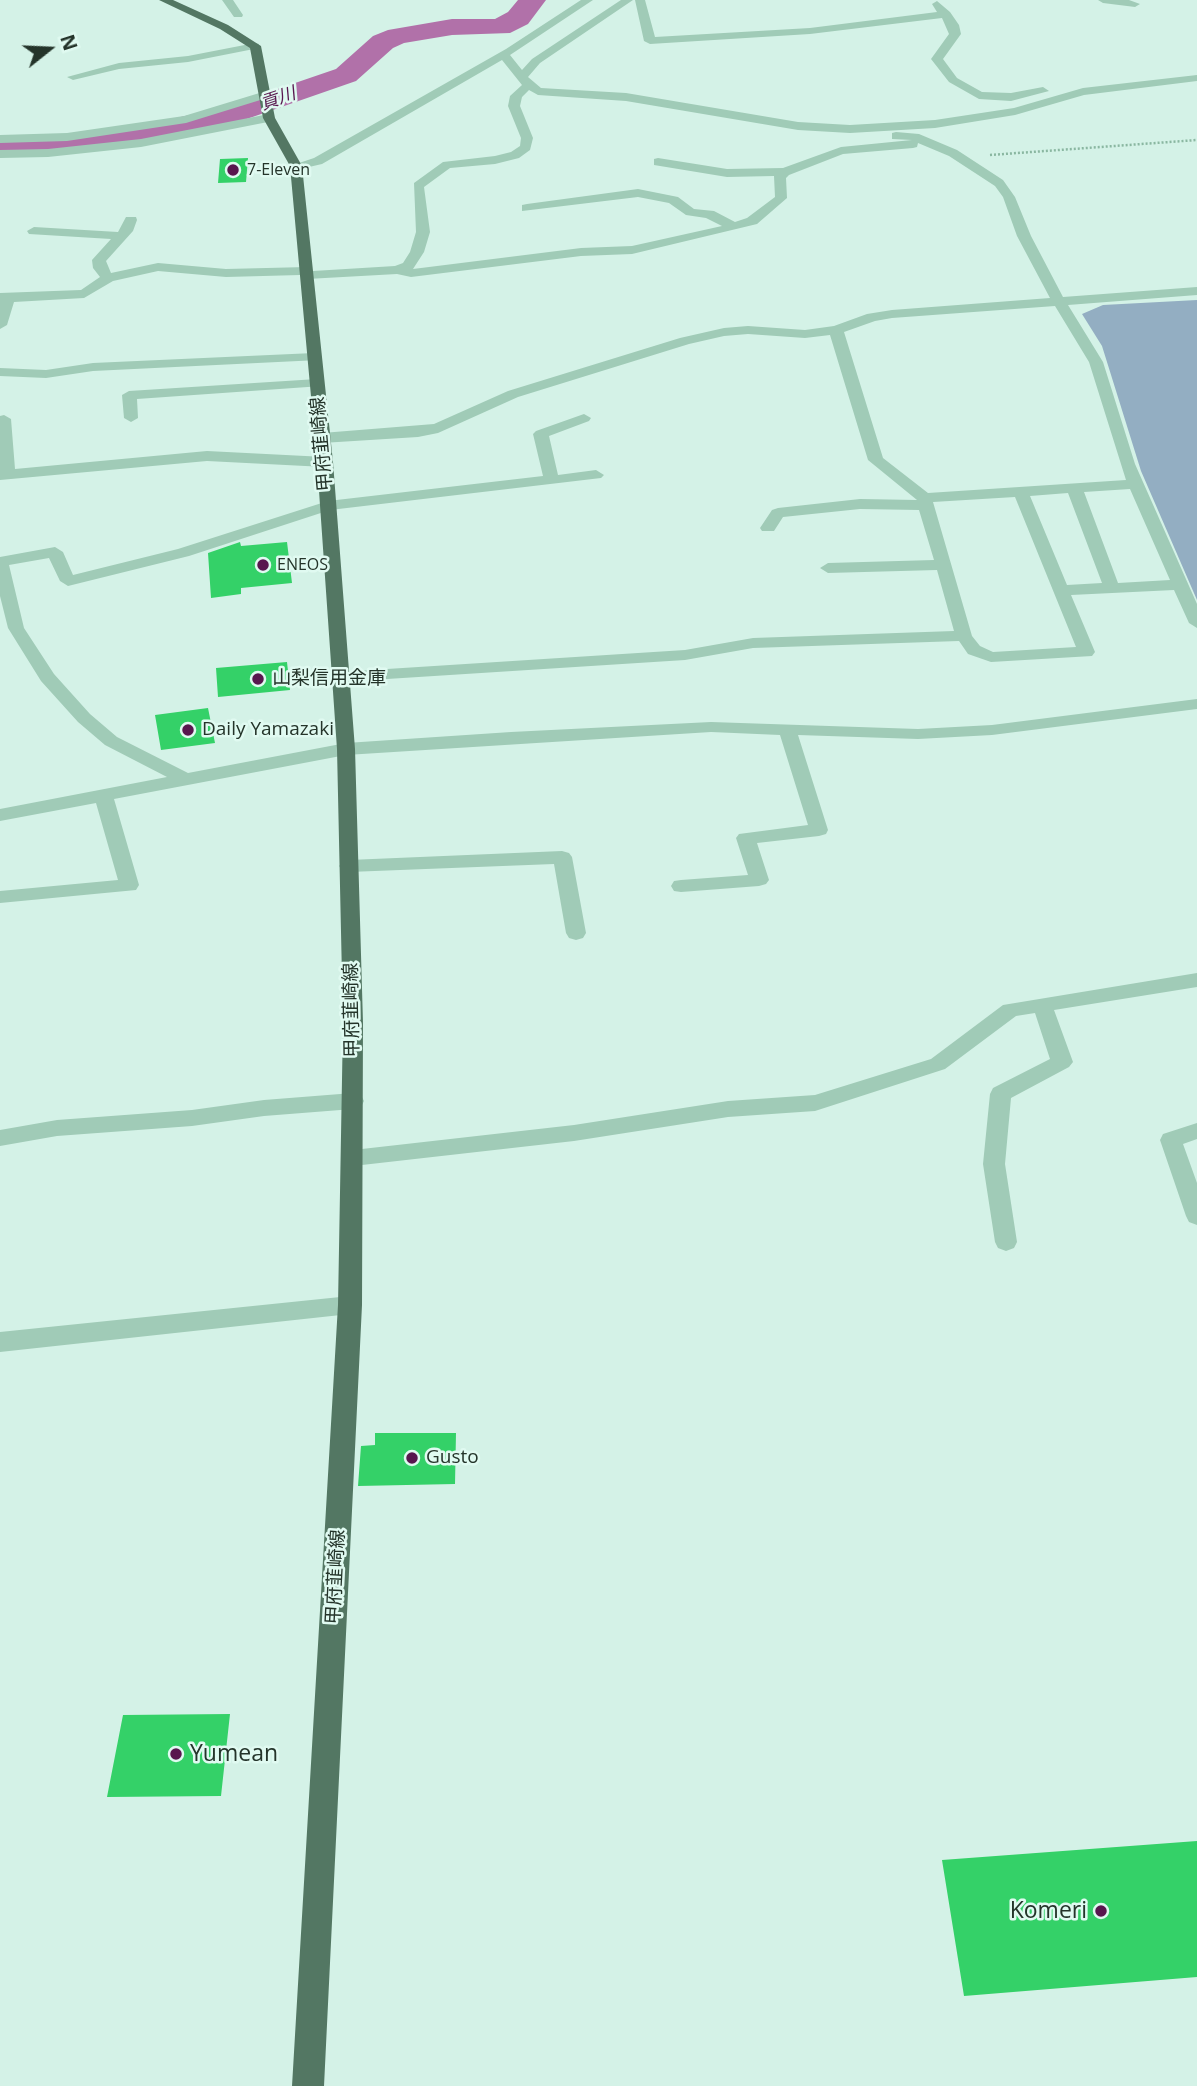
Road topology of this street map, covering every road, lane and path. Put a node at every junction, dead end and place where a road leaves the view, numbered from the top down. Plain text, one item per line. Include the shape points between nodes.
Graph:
1 (164, 0) edge
2 (227, 0) edge
3 (588, 0) edge
4 (628, 0) edge
5 (639, 0) edge
6 (1103, 0) edge
7 (936, 1) edge
8 (1135, 4) dead end
9 (946, 13) junction
10 (238, 15) dead end
11 (255, 46) junction
12 (504, 55) junction
13 (73, 77) dead end
14 (1197, 78) edge
15 (525, 81) junction
16 (1078, 93) junction
17 (266, 95) junction
18 (269, 117) junction
19 (850, 129) junction
20 (0, 139) edge
21 (1197, 140) edge
22 (928, 142) junction
23 (0, 154) edge
24 (958, 157) junction
25 (658, 162) dead end
26 (296, 166) junction
27 (785, 172) junction
28 (527, 208) dead end
29 (131, 220) dead end
30 (734, 227) junction
31 (34, 231) dead end
32 (121, 236) junction
33 (397, 270) junction
34 (307, 273) junction
35 (108, 278) junction
36 (1197, 291) edge
37 (4, 297) edge
38 (1058, 300) junction
39 (0, 326) edge
40 (836, 330) junction
41 (314, 357) junction
42 (0, 372) edge
43 (317, 383) junction
44 (131, 418) dead end
45 (584, 418) dead end
46 (5, 419) dead end
47 (322, 438) junction
48 (325, 461) junction
49 (4, 474) edge
50 (596, 475) dead end
51 (552, 480) junction
52 (1136, 484) junction
53 (1074, 487) junction
54 (1020, 490) junction
55 (925, 501) junction
56 (328, 506) junction
57 (768, 528) dead end
58 (0, 562) edge
59 (943, 565) junction
60 (828, 568) dead end
61 (1180, 584) junction
62 (1112, 588) junction
63 (1061, 590) junction
64 (7, 622) edge
65 (1197, 623) edge
66 (964, 636) junction
67 (340, 677) junction
68 (1197, 704) edge
69 (787, 729) junction
70 (346, 749) junction
71 (184, 779) junction
72 (103, 795) junction
73 (0, 815) edge
74 (349, 866) junction
75 (681, 886) dead end
76 (0, 897) edge
77 (576, 933) dead end
78 (1197, 980) edge
79 (1042, 1005) junction
80 (353, 1101) junction
81 (1197, 1131) edge
82 (0, 1138) edge
83 (353, 1158) junction
84 (1197, 1216) edge
85 (1006, 1242) dead end
86 (350, 1306) junction
87 (0, 1342) edge
88 (308, 2086) edge

1 - 11 main road
2 - 10 street
3 - 12 street
4 - 15 street via 536,61
5 - 9 street via 650,41 810,31
6 - 8 street
7 - 9 street
9 - 16 street via 955,34 937,59 965,89 993,97 1058,88
11 - 13 street
11 - 17 main road, 甲府韮崎線
12 - 15 street
12 - 26 street via 318,160
14 - 16 street
15 - 19 street via 538,90 626,97 798,126
15 - 33 street via 514,106 526,147 495,160 447,165 418,186 423,232 417,253 408,266
16 - 19 street via 1015,111 935,124
17 - 18 main road, 甲府韮崎線
17 - 20 street via 138,128
18 - 23 street via 141,144
18 - 26 main road, 甲府韮崎線
19 - 22 street via 864,135 915,137
21 - 24 path
22 - 24 street
22 - 27 street via 841,150
24 - 38 street via 999,183 1009,197
25 - 27 street via 727,173
26 - 34 main road, 甲府韮崎線
27 - 30 street via 780,177 781,198 752,222
28 - 30 street via 638,193 673,200 691,212 709,214
29 - 32 street
30 - 33 street via 632,250 411,273
31 - 32 street
32 - 35 street via 99,260
33 - 34 street
34 - 35 street via 158,267
34 - 41 main road, 甲府韮崎線
35 - 37 street via 84,295
36 - 38 street
37 - 39 street
38 - 40 street via 882,315
38 - 52 street via 1096,362
40 - 47 street via 724,332 513,394 438,428
40 - 55 street via 876,460
41 - 42 street via 93,367 46,374
41 - 43 main road, 甲府韮崎線
43 - 44 street via 129,395
43 - 47 main road, 甲府韮崎線
45 - 51 street via 541,435
46 - 49 street
47 - 48 main road, 甲府韮崎線
48 - 49 street via 207,456
48 - 56 main road, 甲府韮崎線
50 - 51 street
51 - 56 street
52 - 53 street
52 - 61 street
53 - 54 street
53 - 62 street
54 - 55 street
54 - 63 street
55 - 57 street via 778,513
55 - 59 street
56 - 58 street via 183,553 68,581 55,552
56 - 67 main road, 甲府韮崎線
58 - 64 street
59 - 60 street
59 - 66 street
61 - 62 street
61 - 65 street
62 - 63 street
63 - 66 street via 1086,652 991,657 974,650
64 - 71 street via 84,718 111,741
66 - 67 street via 753,643 685,656
67 - 70 main road, 甲府韮崎線
68 - 69 street via 992,730 918,734
69 - 70 street via 711,727
69 - 75 street via 819,830 746,838 759,880
70 - 71 street
70 - 74 main road, 甲府韮崎線
71 - 72 street
72 - 73 street
72 - 76 street via 129,885
74 - 77 street via 562,857
74 - 80 main road, 甲府韮崎線
78 - 79 street
79 - 83 street via 1010,1010 938,1064 815,1103 727,1109 574,1133
79 - 85 street via 1062,1062 1001,1094 994,1164
80 - 82 street via 57,1128
80 - 83 main road, 甲府韮崎線
81 - 84 street via 1171,1140
83 - 86 main road, 甲府韮崎線
86 - 87 street
86 - 88 main road, 甲府韮崎線

